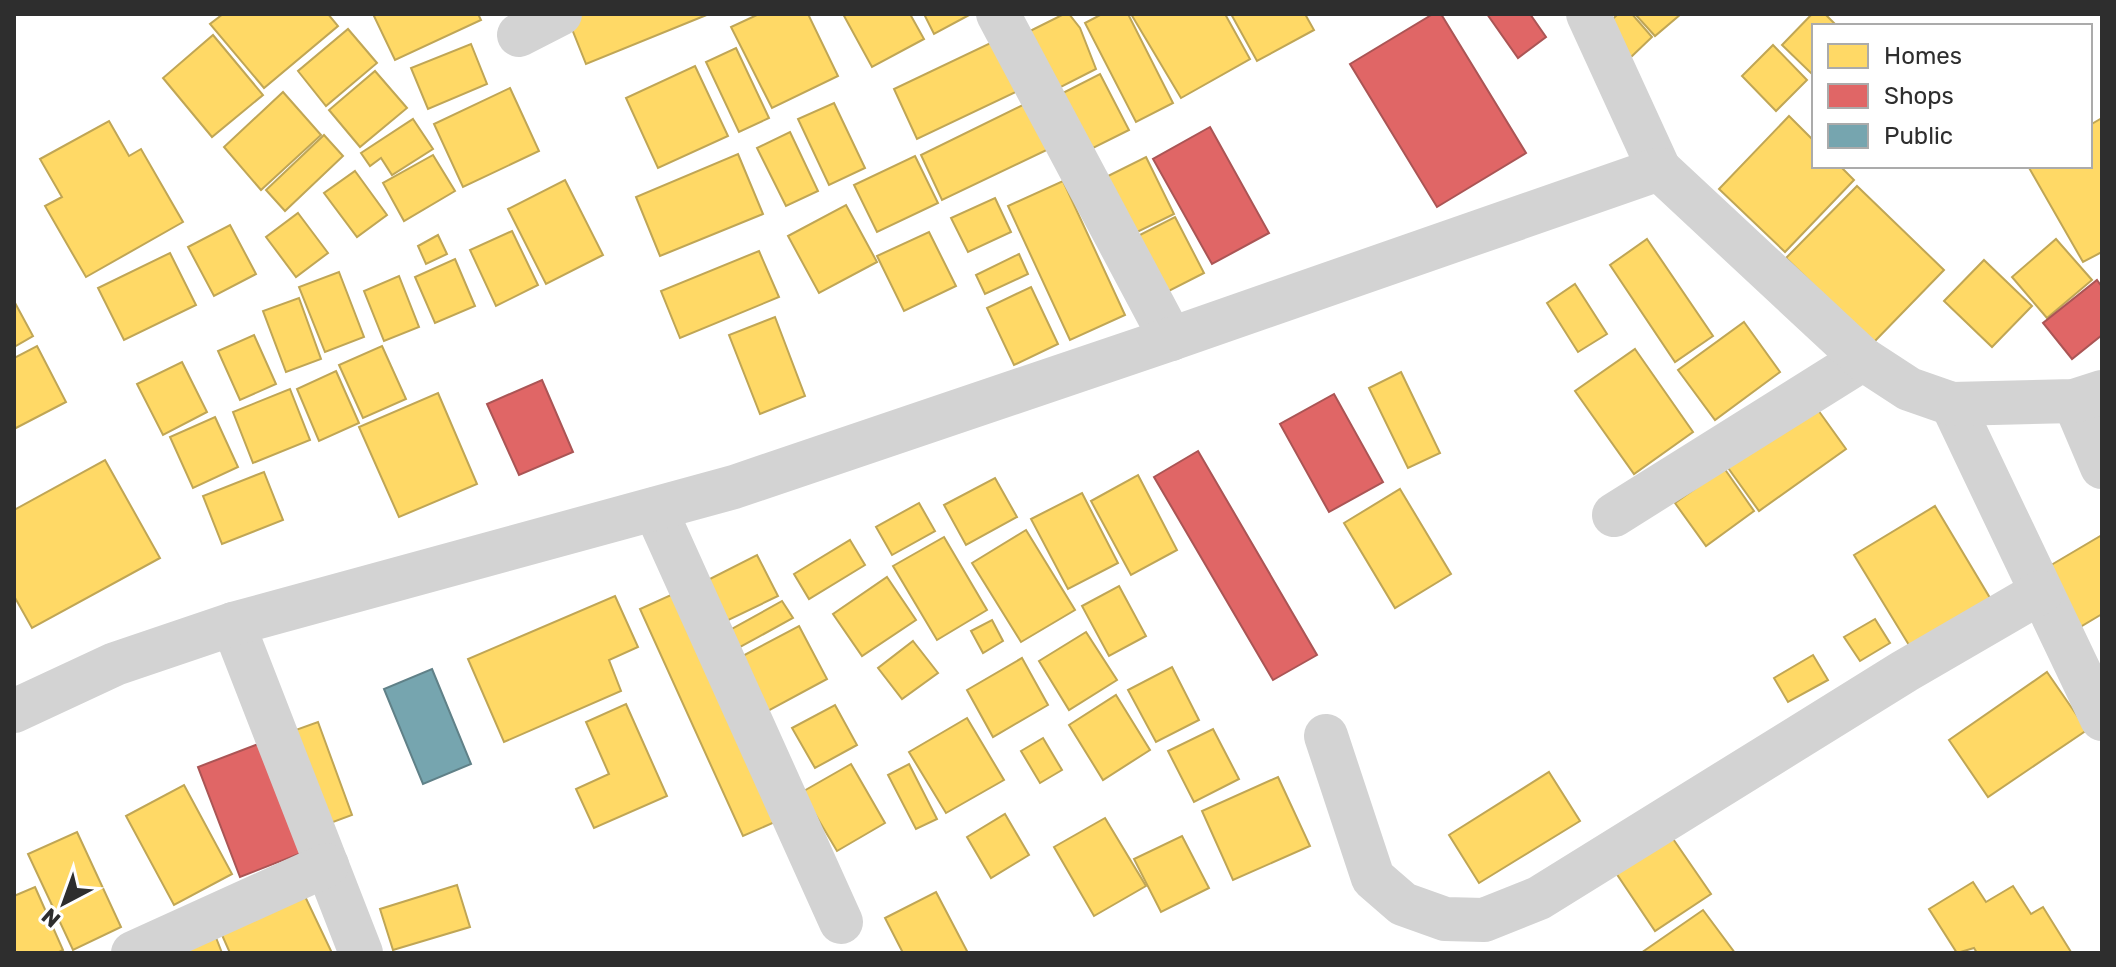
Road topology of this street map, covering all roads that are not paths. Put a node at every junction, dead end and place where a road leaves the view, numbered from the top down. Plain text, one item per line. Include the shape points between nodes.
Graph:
1 (560, 14) edge
2 (998, 14) edge
3 (1588, 14) edge
4 (519, 35) dead end
5 (1659, 169) junction
6 (1171, 339) junction
7 (1863, 359) junction
8 (2088, 397) edge
9 (1952, 404) junction
10 (2102, 467) edge
11 (655, 509) junction
12 (1614, 515) dead end
13 (2041, 592) junction
14 (233, 624) junction
15 (14, 711) edge
16 (2102, 719) edge
17 (1326, 736) dead end
18 (327, 865) junction
19 (841, 922) dead end
20 (133, 953) edge
21 (361, 953) edge

1 - 4 street
2 - 6 street
3 - 5 street
5 - 6 street
5 - 7 street
6 - 11 street
7 - 9 street via 1909,389
7 - 12 street
8 - 9 street
8 - 10 street
9 - 13 street
11 - 14 street
11 - 19 street
13 - 16 street
13 - 17 street via 1539,898 1484,920 1445,919 1403,904 1373,878
14 - 15 street via 115,664
14 - 18 street
18 - 20 street
18 - 21 street

